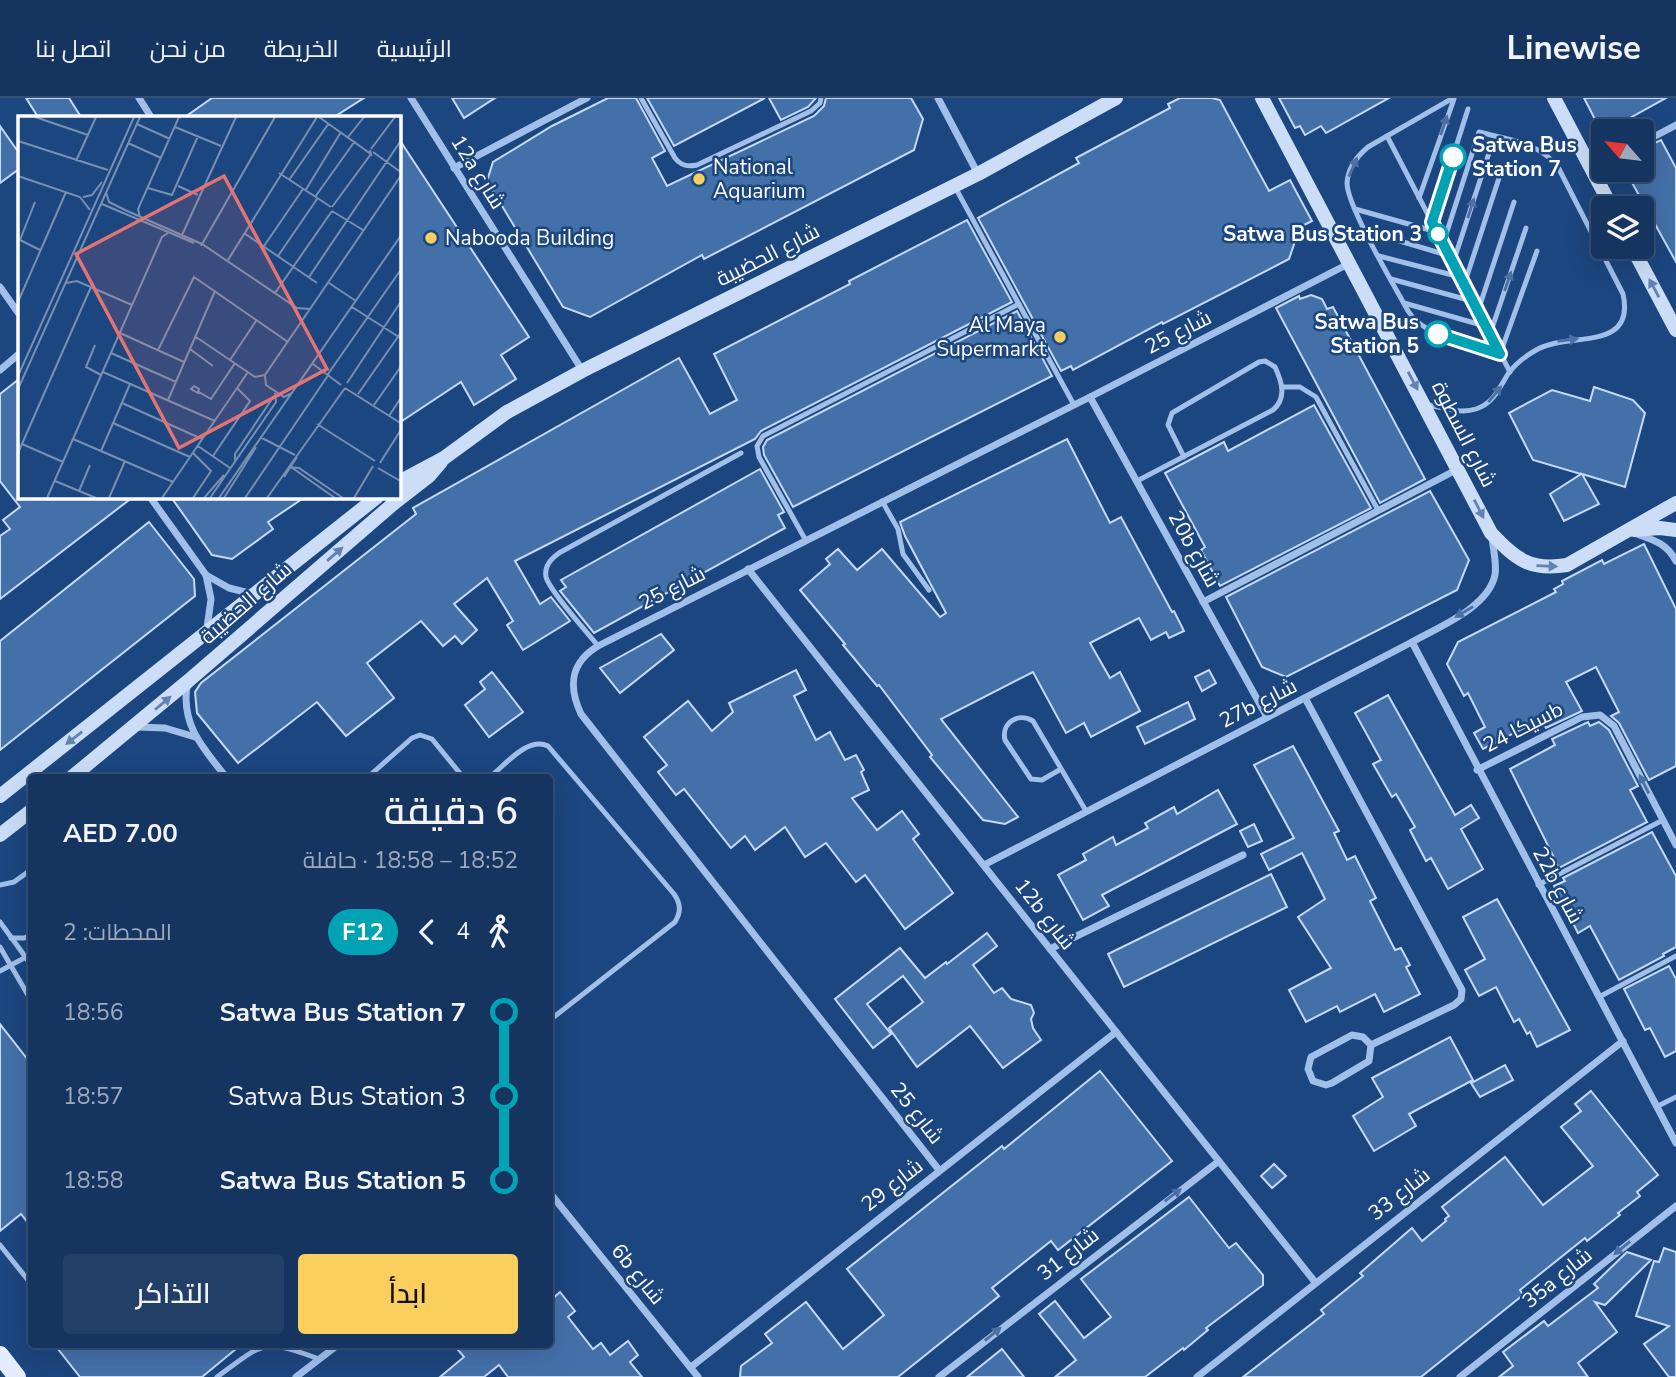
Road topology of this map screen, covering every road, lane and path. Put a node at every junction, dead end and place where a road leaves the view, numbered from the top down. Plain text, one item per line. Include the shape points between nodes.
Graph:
1 (139, 98) edge
2 (411, 98) edge
3 (587, 98) edge
4 (641, 98) edge
5 (821, 98) edge
6 (938, 98) edge
7 (1116, 98) edge
8 (1262, 98) edge
9 (1453, 98) edge
10 (1554, 98) edge
11 (1468, 109) dead end
12 (150, 116) edge
13 (1676, 125) edge
14 (1387, 136) junction
15 (1654, 137) edge
16 (1489, 153) dead end
17 (1591, 156) edge
18 (454, 168) junction
19 (978, 174) junction
20 (1500, 175) dead end
21 (954, 185) junction
22 (1419, 198) junction
23 (1514, 202) dead end
24 (1354, 209) junction
25 (1432, 222) junction
26 (1526, 228) dead end
27 (1366, 232) junction
28 (1437, 232) junction
29 (1443, 244) junction
30 (1537, 251) dead end
31 (1378, 256) junction
32 (1450, 256) junction
33 (1638, 259) edge
34 (1350, 263) junction
35 (1453, 263) junction
36 (1460, 277) junction
37 (1391, 279) junction
38 (1464, 285) junction
39 (0, 287) edge
40 (1472, 301) junction
41 (1403, 303) junction
42 (1019, 304) junction
43 (1478, 312) junction
44 (18, 313) edge
45 (1485, 326) junction
46 (1676, 330) edge
47 (1490, 334) junction
48 (1500, 354) junction
49 (18, 355) edge
50 (0, 370) edge
51 (582, 371) junction
52 (1510, 372) junction
53 (1282, 387) junction
54 (1090, 397) junction
55 (1074, 405) junction
56 (1425, 405) junction
57 (741, 453) dead end
58 (1184, 457) junction
59 (444, 458) junction
60 (1458, 468) junction
61 (401, 481) edge
62 (1137, 481) junction
63 (401, 494) edge
64 (151, 499) edge
65 (375, 499) edge
66 (391, 500) edge
67 (882, 501) junction
68 (1676, 503) edge
69 (1378, 510) junction
70 (1676, 530) edge
71 (1626, 531) junction
72 (1491, 533) junction
73 (805, 539) junction
74 (1676, 561) edge
75 (748, 569) junction
76 (206, 575) junction
77 (929, 590) dead end
78 (256, 595) junction
79 (1203, 602) junction
80 (205, 635) junction
81 (1412, 642) junction
82 (598, 646) junction
83 (187, 682) junction
84 (1305, 698) junction
85 (1267, 717) junction
86 (134, 727) junction
87 (195, 737) junction
88 (1061, 769) junction
89 (1477, 770) junction
90 (28, 774) edge
91 (28, 774) edge
92 (76, 774) edge
93 (224, 774) edge
94 (371, 774) edge
95 (461, 774) edge
96 (494, 774) edge
97 (0, 796) edge
98 (1086, 811) junction
99 (28, 813) edge
100 (1663, 820) junction
101 (0, 835) edge
102 (1676, 845) edge
103 (1243, 855) dead end
104 (984, 865) junction
105 (28, 872) edge
106 (0, 885) edge
107 (1538, 885) junction
108 (0, 922) edge
109 (28, 936) edge
110 (11, 937) junction
111 (0, 947) edge
112 (1050, 949) junction
113 (1676, 956) edge
114 (26, 957) junction
115 (28, 960) edge
116 (12, 966) junction
117 (0, 971) edge
118 (28, 995) edge
119 (1599, 997) junction
120 (553, 1018) edge
121 (1116, 1032) junction
122 (1623, 1041) junction
123 (1371, 1045) junction
124 (1676, 1097) edge
125 (1656, 1107) junction
126 (1676, 1143) edge
127 (1219, 1161) junction
128 (939, 1170) junction
129 (553, 1197) edge
130 (1676, 1206) edge
131 (0, 1245) edge
132 (28, 1280) edge
133 (1315, 1282) junction
134 (256, 1348) edge
135 (288, 1348) edge
136 (334, 1348) edge
137 (0, 1355) edge
138 (319, 1359) junction
139 (691, 1367) junction
140 (17, 1377) edge
141 (216, 1377) edge
142 (296, 1377) edge
143 (698, 1377) edge
144 (939, 1377) edge
145 (1197, 1377) edge
146 (1460, 1377) edge

1 - 12 street
2 - 18 street, 12a شارع
3 - 18 street
4 - 5 lane via 675,158 688,166 811,111
6 - 19 street
7 - 19 street, شارع الحضيبة
8 - 34 street, شارع السطوة
9 - 14 lane
22 -> 9 lane
10 - 17 street
11 - 25 lane
13 - 15 street
14 - 22 lane
24 -> 14 lane via 1347,185 1353,163
35 -> 16 lane
18 - 51 street, 12a شارع
19 - 21 street, شارع الحضيبة
20 - 38 lane
21 - 42 lane
21 - 51 street, شارع الحضيبة
22 - 25 lane
23 - 43 lane
24 - 27 lane
24 - 28 lane
25 - 28 lane
47 -> 26 lane
27 - 31 lane
27 - 32 lane
28 - 29 lane
29 - 32 lane
52 -> 29 lane via 1538,349 1556,341 1596,339 1612,332 1622,319 1623,294 1553,161 1532,146 1479,132
30 - 48 lane
31 - 36 lane
31 - 37 lane
32 - 35 lane
46 -> 33 street
34 - 54 street, شارع 25
34 -> 56 street, شارع السطوة
35 - 36 lane
36 - 38 lane
37 - 40 lane
37 - 41 lane
38 - 40 lane
39 - 44 street
40 - 43 lane
41 - 45 lane
41 - 48 lane via 1413,320 1429,331
42 - 55 lane
42 - 73 lane via 763,436 757,452
43 - 45 lane
45 - 47 lane
47 - 48 lane
48 - 52 lane
49 - 50 street
51 - 59 street, شارع الحضيبة via 507,412
56 -> 52 lane via 1475,410 1491,401
53 - 58 lane via 1282,400 1273,410
53 - 58 lane via 1275,367 1259,362 1177,409 1168,425
53 - 69 lane via 1300,387 1316,397
54 - 55 street, شارع 25
54 - 62 street, 20b شارع
55 - 67 street, شارع 25
56 - 60 street, شارع السطوة
57 - 82 lane via 548,563 549,583
58 - 62 lane
59 - 61 street, شارع الحضيبة
59 - 63 street, شارع الحضيبة via 429,476
60 - 69 street
60 -> 72 street, شارع السطوة
62 - 79 street, 20b شارع
64 - 76 street
65 - 78 street, شارع الحضيبة
83 -> 66 street, شارع الحضيبة
67 - 73 street, شارع 25
67 - 77 lane via 898,529 903,554
68 - 71 street
69 - 79 street
70 - 71 street, شارع السطوة
72 -> 71 street, شارع السطوة via 1511,555 1548,568 1567,565
71 - 74 street via 1660,543
72 -> 81 street, 27b شارع via 1495,573 1491,588 1469,609
73 - 75 street, شارع 25
75 - 82 street, شارع 25
75 - 104 street, 12b شارع
76 - 78 street via 229,588
76 - 80 street via 211,599
78 - 80 street, شارع الحضيبة
79 - 85 street, 20b شارع
80 -> 90 street, شارع الحضيبة
81 - 84 street, 27b شارع
81 - 89 street, 22b شارع
82 - 128 street, شارع 25 via 577,666 573,682 581,714
86 -> 83 street, شارع الحضيبة
83 - 87 street via 186,711
84 - 85 street, 27b شارع
84 - 123 street via 1462,990 1458,1003
85 - 98 street, 27b شارع
86 - 87 street via 165,728
86 - 92 street, شارع الحضيبة
87 - 93 street
88 - 88 lane via 1033,721 1023,717 1006,726 1003,736 1031,779 1042,780
88 - 98 lane
100 -> 89 street, سيكا 24b via 1614,726 1600,715 1582,717
89 - 107 street, 22b شارع
91 -> 97 street, شارع الحضيبة
94 - 95 lane via 412,738 424,735 432,738
96 - 120 lane via 531,744 548,746 680,905 675,922
98 - 104 street, 27b شارع
99 - 101 street
100 - 102 street, سيكا 24b
100 - 107 lane
103 - 112 street
104 - 112 street, 12b شارع
105 - 106 lane
107 - 119 street, 22b شارع
108 - 110 lane
109 - 110 lane
110 - 114 lane
111 - 116 lane
112 - 121 street, 12b شارع
113 - 119 lane
114 - 115 lane
114 - 116 lane
116 - 117 lane
116 - 118 lane
119 - 122 street, 22b شارع
121 - 127 street, 12b شارع
121 - 128 street, شارع 29
122 - 125 street, 22b شارع
122 - 133 street, شارع 33
123 - 123 street via 1352,1035 1316,1052 1308,1063 1310,1076 1319,1084 1332,1083 1365,1065
124 - 125 lane
125 - 126 street, 22b شارع
127 - 133 street, 12b شارع
144 -> 127 street, شارع 31
128 - 139 street, شارع 29
129 - 139 street, 6b شارع
130 -> 146 street, 35a شارع
131 - 132 lane
133 - 145 street, شارع 33
134 - 141 lane
135 - 138 lane
136 - 138 street
137 - 140 main road
138 - 142 street
139 - 143 street, 6b شارع

